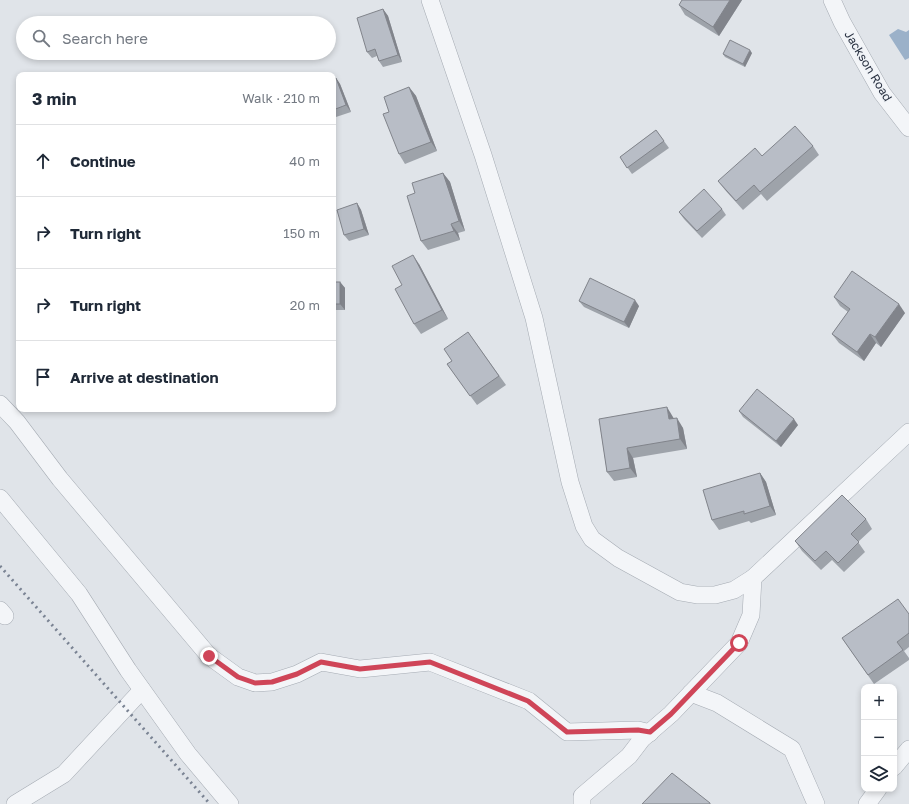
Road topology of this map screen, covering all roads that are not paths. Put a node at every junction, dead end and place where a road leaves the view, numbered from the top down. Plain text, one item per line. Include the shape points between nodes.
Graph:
1 (430, 0) edge
2 (832, 0) edge
3 (909, 128) edge
4 (0, 404) edge
5 (909, 432) edge
6 (0, 498) edge
7 (753, 578) junction
8 (142, 690) junction
9 (691, 693) junction
10 (650, 732) junction
11 (909, 749) edge
12 (897, 763) edge
13 (876, 792) edge
14 (15, 804) edge
15 (230, 804) edge
16 (582, 804) edge
17 (816, 804) edge
18 (867, 804) edge

1 - 7 street via 483,155 534,318 570,482 584,526 592,539 618,558 680,592 715,595 734,590
2 - 3 street, Jackson Road via 882,93
4 - 10 street via 209,656 238,677 255,683 272,682 297,674 321,662 360,669 430,662 528,701 567,732
5 - 7 street
6 - 8 street via 79,594
7 - 9 street via 751,615 739,643
8 - 14 street via 64,774
8 - 15 street via 188,754
9 - 10 street
9 - 17 street via 717,703 792,749
10 - 16 street via 629,756 582,796
11 - 12 street
13 - 18 street

